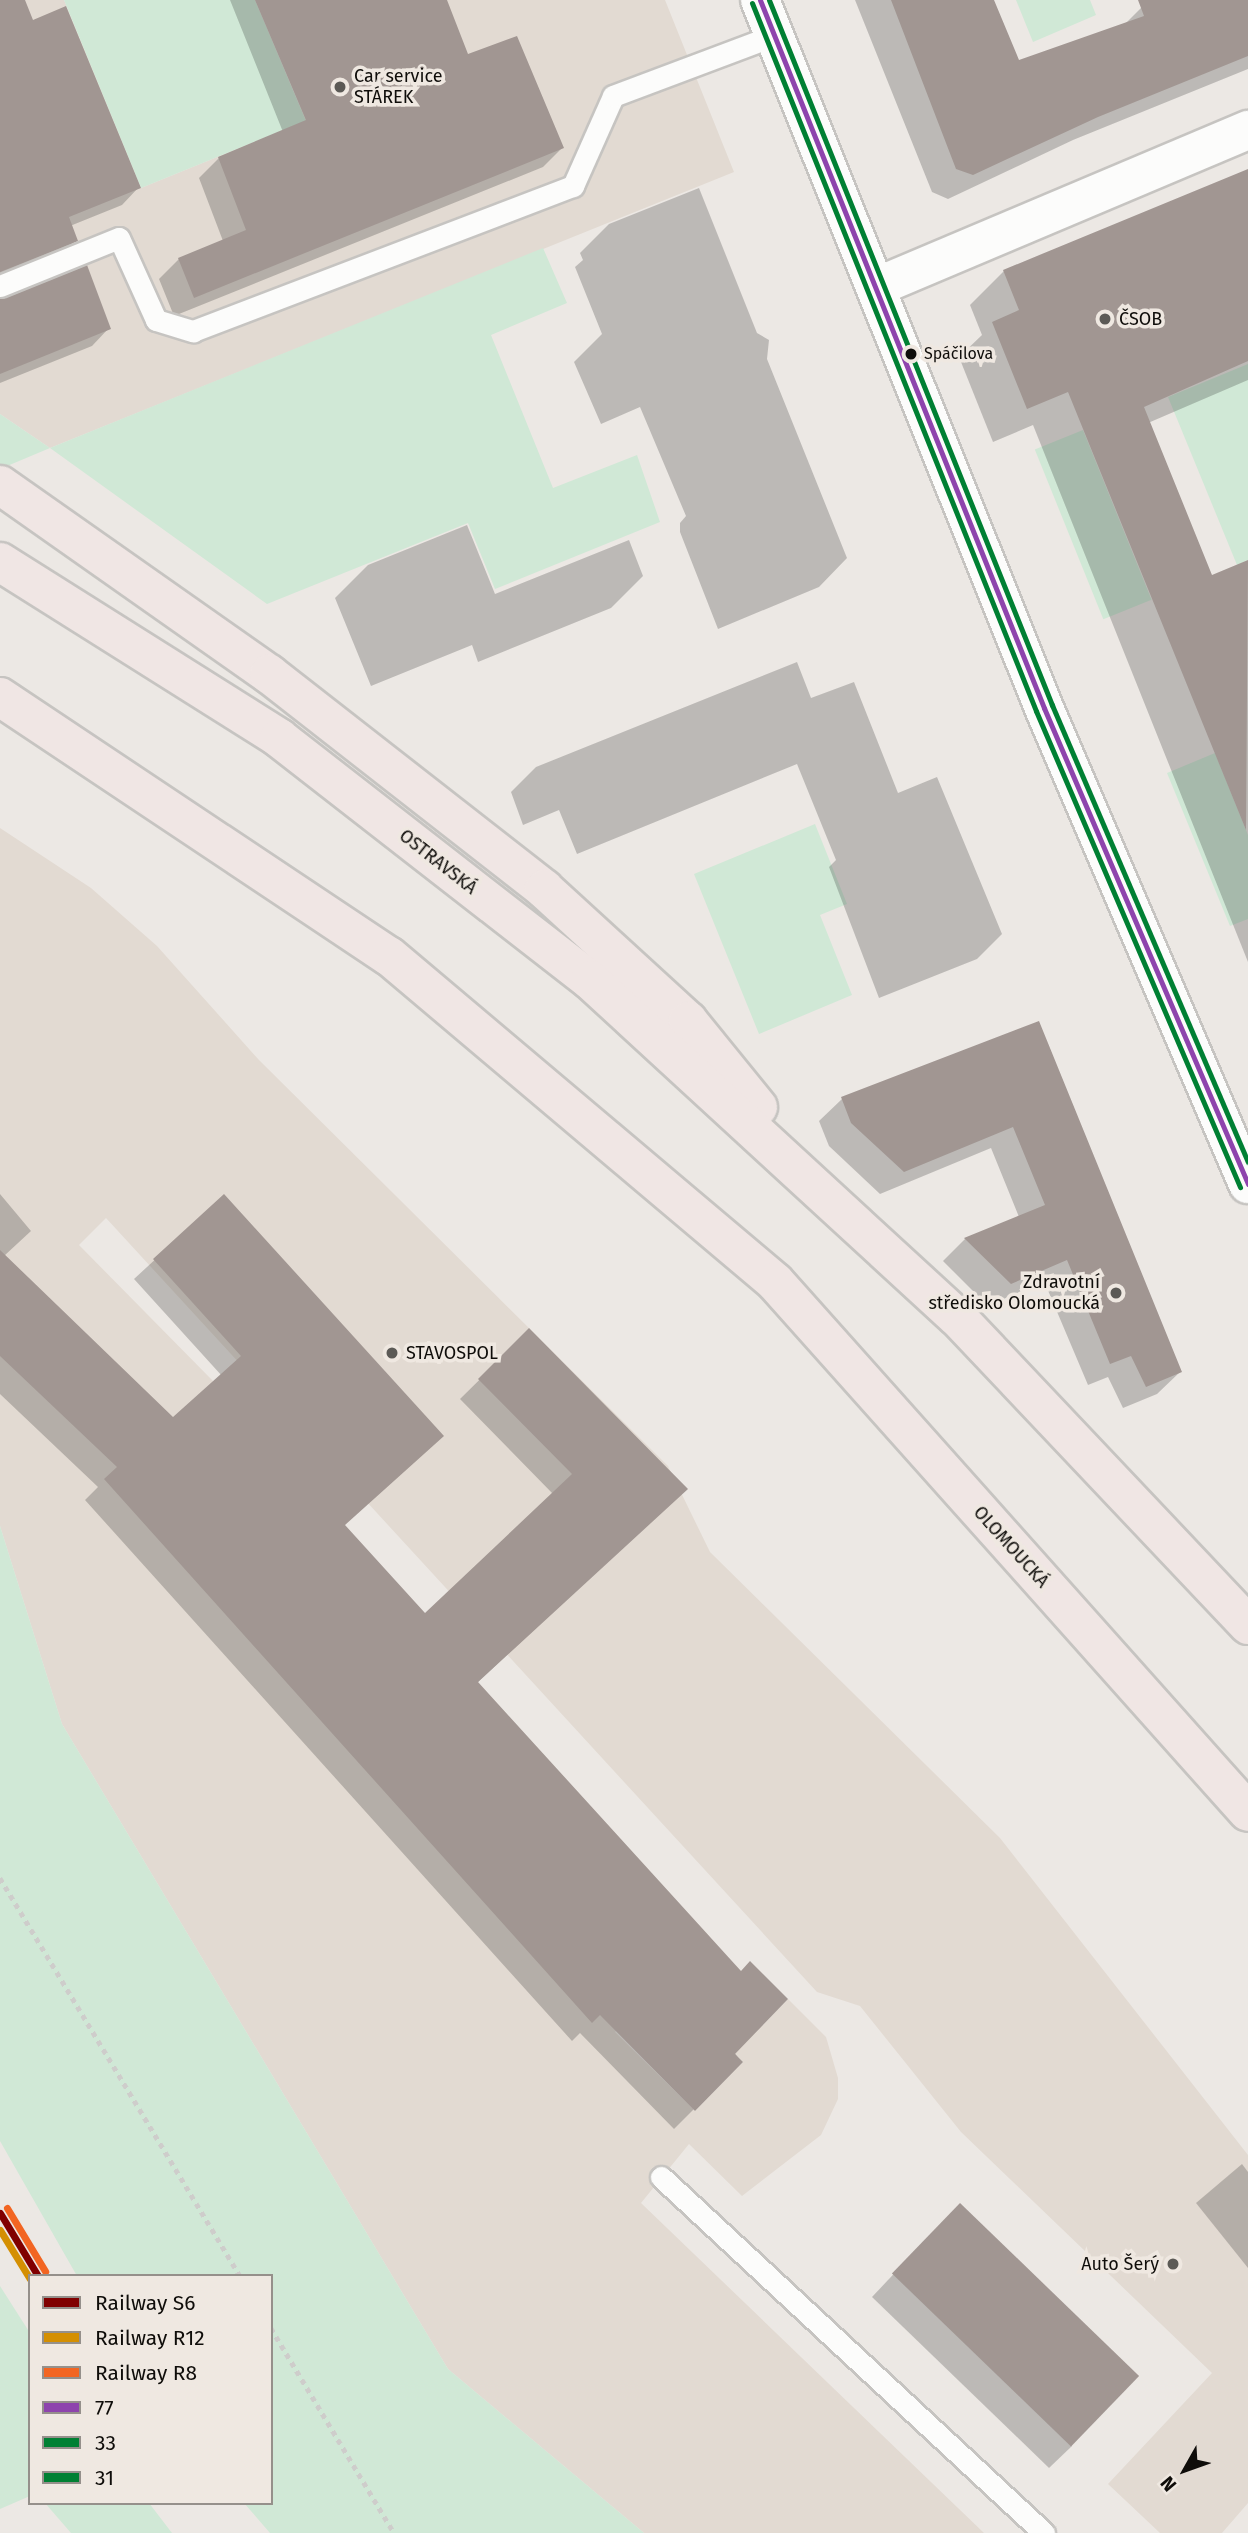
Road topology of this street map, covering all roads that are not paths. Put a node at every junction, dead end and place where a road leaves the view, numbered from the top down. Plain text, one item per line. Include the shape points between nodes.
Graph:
1 (760, 0) edge
2 (775, 36) junction
3 (1248, 130) edge
4 (0, 286) edge
5 (876, 287) junction
6 (0, 485) edge
7 (0, 562) edge
8 (0, 697) edge
9 (1248, 1184) edge
10 (841, 1209) junction
11 (1248, 1625) edge
12 (1248, 1812) edge
13 (661, 2177) dead end
14 (1044, 2533) edge

1 - 2 main road
2 - 4 lane via 613,96 573,186 193,331 156,320 119,238
2 - 5 main road
3 - 5 main road
5 - 9 main road via 1044,708
6 - 10 highway via 269,674 544,889 688,1021
7 - 10 highway, OSTRAVSKÁ via 279,738 590,980
8 - 12 highway, OLOMOUCKÁ via 389,956 775,1282
10 - 11 highway via 957,1317
13 - 14 lane

